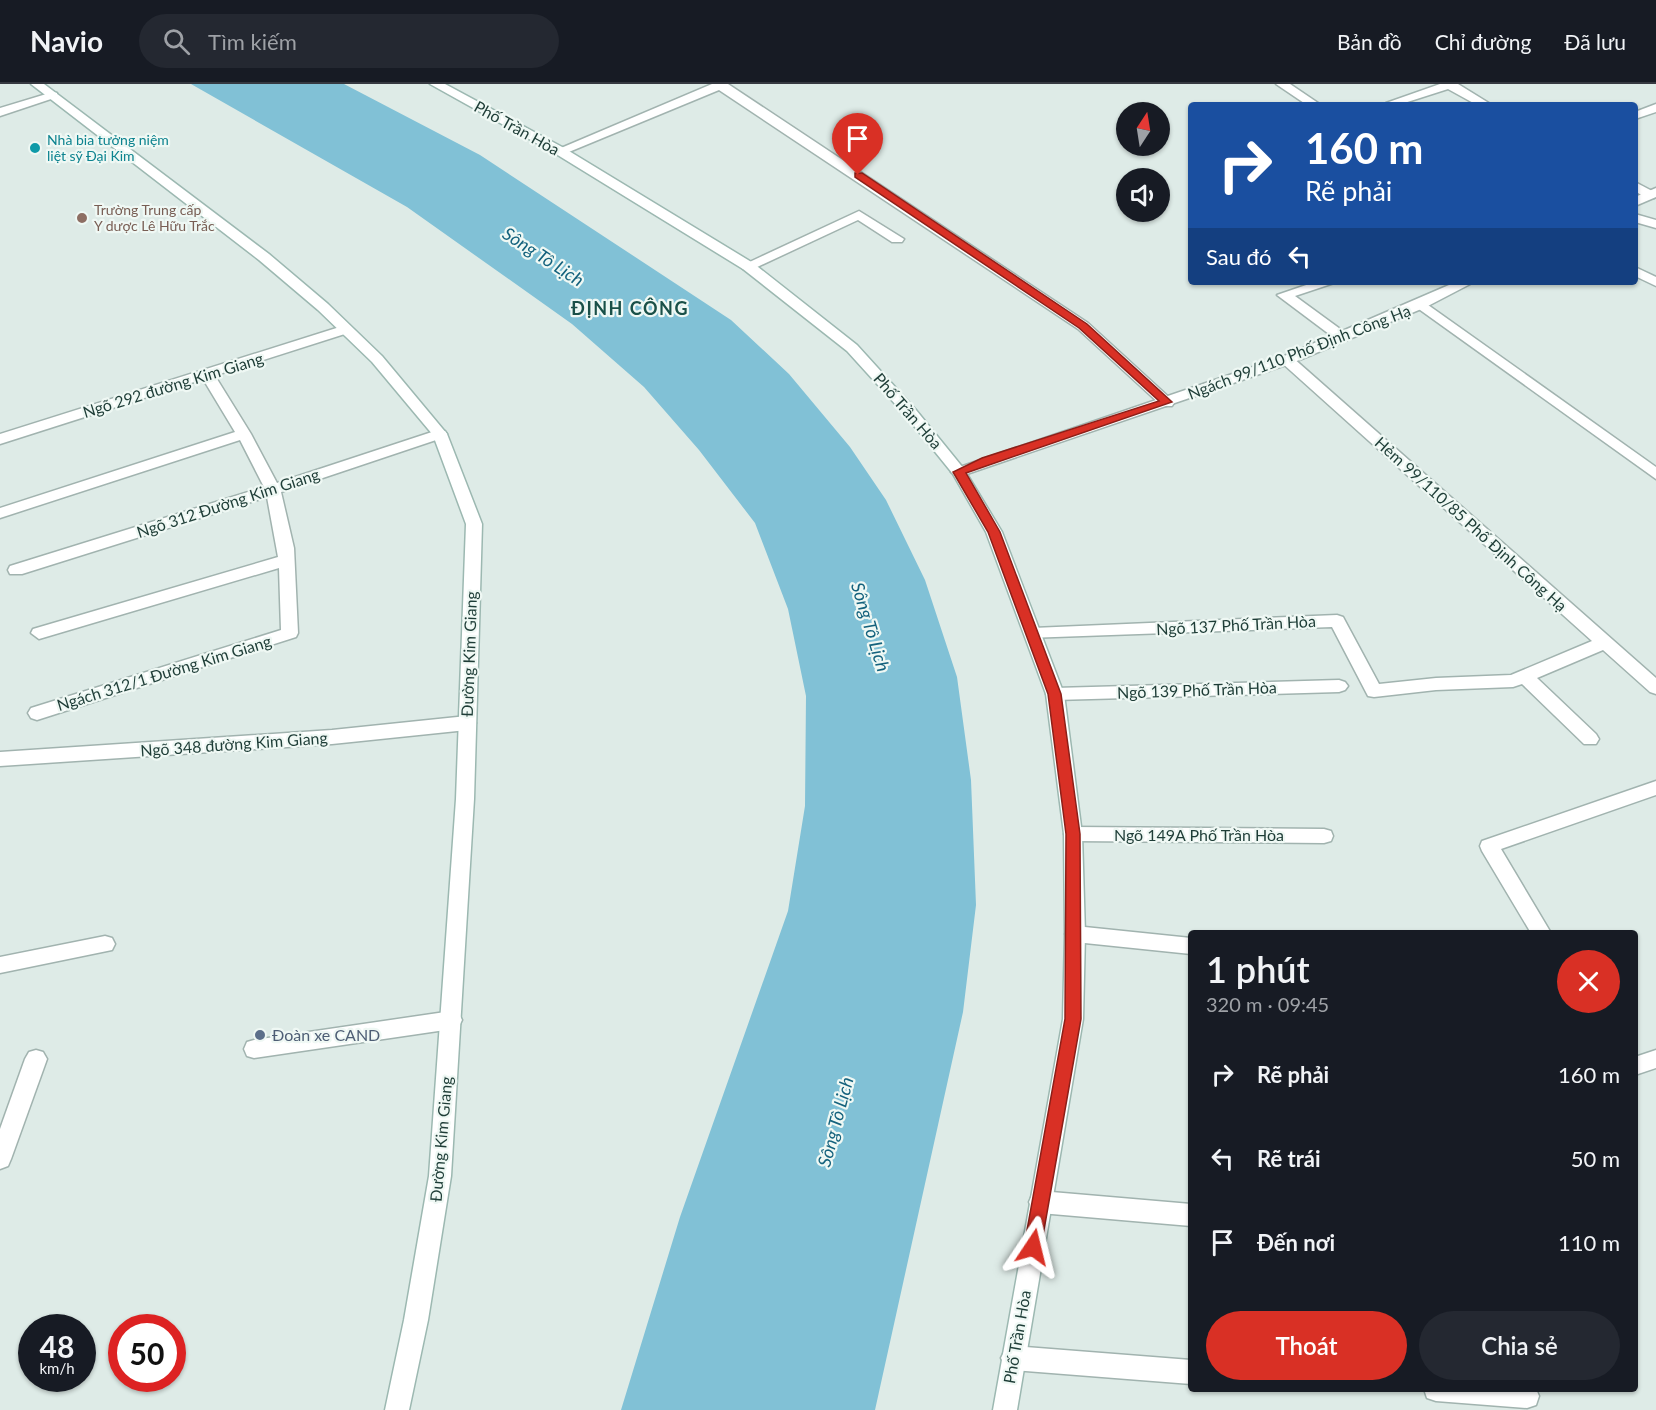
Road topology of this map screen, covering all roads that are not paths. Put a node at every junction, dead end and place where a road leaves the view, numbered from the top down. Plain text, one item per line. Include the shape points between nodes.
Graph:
1 (38, 84) edge
2 (436, 84) edge
3 (720, 84) edge
4 (1282, 84) edge
5 (1451, 84) edge
6 (53, 95) junction
7 (1311, 102) edge
8 (1395, 102) edge
9 (1481, 102) edge
10 (1656, 108) edge
11 (0, 112) edge
12 (1638, 115) edge
13 (560, 151) junction
14 (1638, 187) edge
15 (1653, 193) edge
16 (1638, 200) edge
17 (1638, 219) edge
18 (1656, 224) edge
19 (897, 239) dead end
20 (748, 266) junction
21 (1638, 273) edge
22 (1656, 282) edge
23 (1319, 285) edge
24 (1461, 285) edge
25 (1421, 304) junction
26 (346, 329) junction
27 (1342, 337) junction
28 (1287, 360) junction
29 (207, 374) junction
30 (1167, 402) junction
31 (244, 434) junction
32 (440, 434) junction
33 (0, 439) edge
34 (959, 472) junction
35 (1656, 474) edge
36 (273, 490) junction
37 (0, 513) edge
38 (286, 560) junction
39 (15, 570) dead end
40 (39, 633) dead end
41 (1033, 634) junction
42 (1605, 643) junction
43 (1524, 676) junction
44 (1339, 687) dead end
45 (1656, 688) edge
46 (1054, 694) junction
47 (36, 713) dead end
48 (467, 723) junction
49 (1590, 739) dead end
50 (0, 759) edge
51 (1656, 788) edge
52 (1073, 834) junction
53 (1324, 836) dead end
54 (1539, 930) edge
55 (1075, 934) junction
56 (105, 944) dead end
57 (1188, 946) edge
58 (0, 965) edge
59 (452, 1020) junction
60 (254, 1049) dead end
61 (36, 1059) dead end
62 (1656, 1059) edge
63 (1638, 1065) edge
64 (0, 1159) edge
65 (1040, 1202) junction
66 (1188, 1215) edge
67 (1013, 1359) junction
68 (1188, 1371) edge
69 (1482, 1392) edge
70 (1527, 1395) dead end
71 (397, 1410) edge
72 (1005, 1410) edge

1 - 6 main road, Đường Kim Giang
2 - 13 main road, Phố Trần Hòa
3 - 13 main road
3 - 30 main road via 1083,326
4 - 7 main road
5 - 8 main road
5 - 9 main road
6 - 11 main road
6 - 26 main road, Đường Kim Giang via 264,257
10 - 12 main road
13 - 20 main road, Phố Trần Hòa
14 - 15 main road
15 - 16 main road
17 - 18 main road
19 - 20 main road via 859,215
20 - 34 main road, Phố Trần Hòa via 852,348
21 - 22 main road
23 - 27 main road via 1284,295
24 - 25 main road, Ngách 99/110 Phố Định Công Hạ
25 - 27 main road, Ngách 99/110 Phố Định Công Hạ
25 - 35 main road
26 - 29 main road, Ngõ 292 đường Kim Giang
26 - 32 main road, Đường Kim Giang
27 - 28 main road, Ngách 99/110 Phố Định Công Hạ
28 - 30 main road, Ngách 99/110 Phố Định Công Hạ
28 - 42 main road, Hẻm 99/110/85 Phố Định Công Hạ
29 - 31 main road, Ngách 312/1 Đường Kim Giang
29 - 33 main road, Ngõ 292 đường Kim Giang
30 - 34 main road, Ngách 99/110 Phố Định Công Hạ
31 - 36 main road, Ngách 312/1 Đường Kim Giang
31 - 37 main road
32 - 36 main road, Ngõ 312 Đường Kim Giang
32 - 48 main road, Đường Kim Giang via 474,524
34 - 41 main road, Phố Trần Hòa via 994,532
36 - 38 main road, Ngách 312/1 Đường Kim Giang
36 - 39 main road, Ngõ 312 Đường Kim Giang
38 - 40 main road
38 - 47 main road, Ngách 312/1 Đường Kim Giang via 290,633
41 - 43 main road, Ngõ 137 Phố Trần Hòa via 1336,621 1374,691 1513,681
41 - 46 main road, Phố Trần Hòa
42 - 43 main road, Ngõ 137 Phố Trần Hòa
42 - 45 main road, Hẻm 99/110/85 Phố Định Công Hạ
43 - 49 main road
44 - 46 main road, Ngõ 139 Phố Trần Hòa
46 - 52 main road, Phố Trần Hòa
48 - 50 main road, Ngõ 348 đường Kim Giang via 332,737
48 - 59 main road, Đường Kim Giang
51 - 54 main road via 1489,846
52 - 53 main road, Ngõ 149A Phố Trần Hòa
52 - 55 main road, Phố Trần Hòa
55 - 57 main road
55 - 65 main road, Phố Trần Hòa via 1073,1019
56 - 58 main road
59 - 60 main road
59 - 71 main road, Đường Kim Giang via 440,1176
61 - 64 main road
62 - 63 main road
65 - 66 main road
65 - 67 main road, Phố Trần Hòa
67 - 68 main road
67 - 72 main road, Phố Trần Hòa
69 - 70 main road

